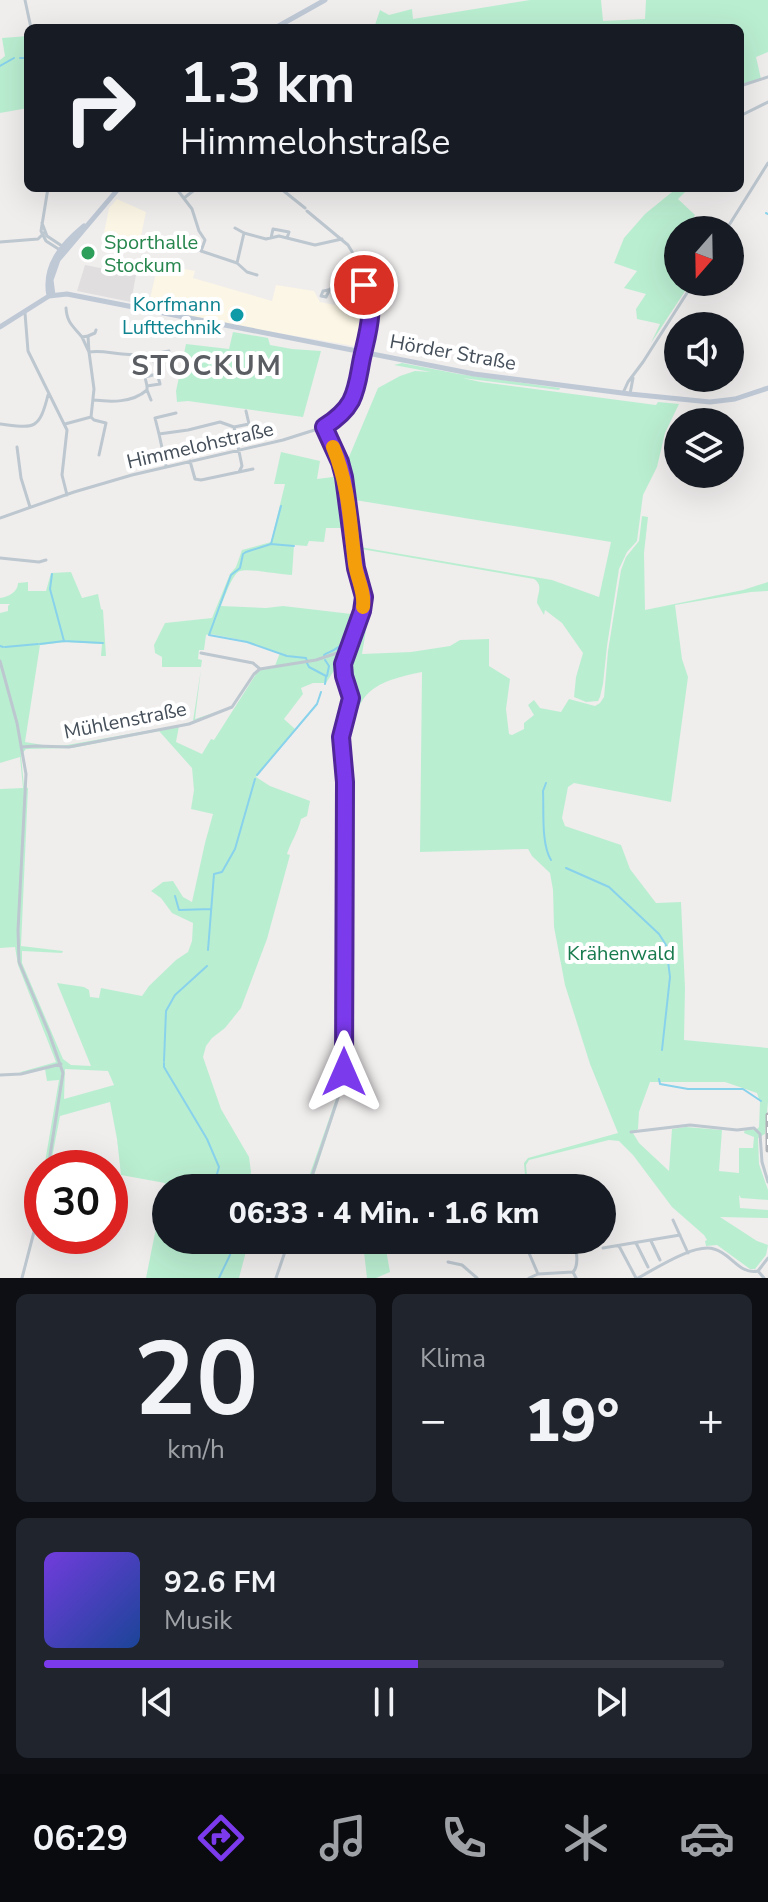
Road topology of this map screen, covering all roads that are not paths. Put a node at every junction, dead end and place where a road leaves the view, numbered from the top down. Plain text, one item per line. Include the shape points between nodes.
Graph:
1 (25, 0) edge
2 (325, 0) edge
3 (30, 24) edge
4 (282, 24) edge
5 (768, 77) edge
6 (744, 85) edge
7 (768, 102) edge
8 (744, 114) edge
9 (768, 163) edge
10 (47, 192) edge
11 (116, 192) edge
12 (179, 192) edge
13 (192, 192) edge
14 (285, 192) edge
15 (184, 198) junction
16 (735, 216) edge
17 (235, 228) dead end
18 (281, 231) junction
19 (331, 231) junction
20 (244, 233) junction
21 (44, 234) junction
22 (279, 236) junction
23 (271, 238) junction
24 (287, 238) junction
25 (342, 239) junction
26 (0, 242) edge
27 (330, 242) junction
28 (62, 249) junction
29 (237, 263) junction
30 (257, 275) dead end
31 (365, 285) junction
32 (330, 289) dead end
33 (51, 295) junction
34 (685, 296) edge
35 (66, 308) dead end
36 (25, 311) junction
37 (0, 327) edge
38 (96, 330) dead end
39 (88, 336) junction
40 (82, 337) junction
41 (169, 351) dead end
42 (89, 352) junction
43 (363, 353) junction
44 (152, 354) junction
45 (157, 374) junction
46 (147, 388) junction
47 (768, 388) edge
48 (48, 394) junction
49 (626, 394) junction
50 (94, 400) junction
51 (151, 400) dead end
52 (246, 411) dead end
53 (176, 413) dead end
54 (91, 417) junction
55 (0, 424) edge
56 (65, 424) junction
57 (249, 424) junction
58 (157, 427) junction
59 (234, 427) junction
60 (324, 427) junction
61 (151, 429) dead end
62 (251, 430) dead end
63 (159, 434) junction
64 (17, 447) dead end
65 (240, 451) junction
66 (99, 455) dead end
67 (190, 461) junction
68 (166, 467) junction
69 (253, 469) dead end
70 (239, 472) junction
71 (67, 495) junction
72 (30, 507) junction
73 (0, 518) edge
74 (0, 558) edge
75 (46, 560) dead end
76 (349, 649) junction
77 (201, 653) dead end
78 (0, 661) edge
79 (260, 669) junction
80 (21, 747) junction
81 (61, 1064) junction
82 (0, 1075) edge
83 (631, 1132) dead end
84 (51, 1150) edge
85 (768, 1154) edge
86 (763, 1158) junction
87 (313, 1174) edge
88 (768, 1182) edge
89 (673, 1220) dead end
90 (680, 1235) junction
91 (651, 1241) junction
92 (636, 1243) junction
93 (616, 1246) edge
94 (619, 1246) junction
95 (688, 1253) junction
96 (28, 1254) edge
97 (284, 1254) edge
98 (529, 1254) edge
99 (576, 1254) edge
100 (768, 1258) edge
101 (448, 1262) dead end
102 (661, 1262) junction
103 (648, 1267) dead end
104 (758, 1271) junction
105 (573, 1272) junction
106 (538, 1274) junction
107 (22, 1278) edge
108 (276, 1278) edge
109 (477, 1278) edge
110 (529, 1278) edge
111 (576, 1278) edge
112 (637, 1278) edge
113 (764, 1278) edge

1 - 3 street
2 - 4 main road
5 - 6 street
7 - 8 street
9 - 16 street
10 - 21 street
11 - 28 main road
12 - 15 street
13 - 15 street
14 - 19 street, Himmelohstraße
15 - 29 street via 205,240 201,251
17 - 20 street
18 - 22 street
18 - 23 street via 273,229
18 - 24 street via 289,232
19 - 25 street, Himmelohstraße
19 - 27 street
20 - 23 street
20 - 29 street
21 - 26 street
21 - 28 street via 50,245
22 - 23 street
22 - 24 street
24 - 27 street via 315,245
25 - 27 street
25 - 31 street, Himmelohstraße via 361,264
28 - 33 main road via 49,272
29 - 30 street
31 - 32 street
31 - 43 street, Himmelohstraße via 371,316
33 - 36 main road
33 - 43 main road, Hörder Straße
34 - 49 street
35 - 40 street via 67,319
36 - 37 main road
36 - 48 street via 28,351
38 - 39 street
39 - 40 street
39 - 42 street
40 - 42 street
41 - 44 street
42 - 44 street
42 - 50 street
43 - 49 main road, Hörder Straße
43 - 60 street, Himmelohstraße via 352,399
44 - 45 street
45 - 46 street via 145,377
45 - 46 street via 160,384
46 - 50 street via 141,395 113,402
46 - 51 street
47 - 49 main road, Hörder Straße via 724,401
48 - 55 street via 35,425
48 - 56 street
50 - 54 street
52 - 57 street
53 - 58 street via 155,418
54 - 56 street
54 - 66 street via 106,423
56 - 71 street via 62,475
57 - 59 street
57 - 62 street
58 - 61 street
58 - 63 street
59 - 63 street via 220,422
59 - 65 street
60 - 65 street, Himmelohstraße
60 - 76 street via 344,477 364,597
63 - 68 street
64 - 72 street
65 - 67 street, Himmelohstraße
65 - 70 street
67 - 68 street, Himmelohstraße
67 - 70 street via 195,479
68 - 71 street, Himmelohstraße
69 - 70 street
71 - 72 street, Himmelohstraße
72 - 73 street, Himmelohstraße
74 - 75 street
76 - 79 street
76 - 87 street via 343,668 351,700 341,737 344,1072
77 - 79 street
78 - 80 street
79 - 80 street, Mühlenstraße via 232,707 189,724 69,747
80 - 81 street via 26,786 19,962
81 - 82 street
81 - 84 street
83 - 86 street via 690,1125 753,1127 760,1134
85 - 86 street
86 - 88 street
89 - 90 street
90 - 91 street
90 - 95 street
91 - 92 street
91 - 102 street
92 - 94 street
92 - 103 street
93 - 94 street
94 - 112 street
95 - 102 street
95 - 104 street via 715,1249 745,1270
96 - 107 street
97 - 108 street
98 - 106 street
99 - 105 street
100 - 104 street
101 - 109 street via 462,1265
102 - 112 street
104 - 113 street
105 - 106 street
105 - 111 street
106 - 110 street

